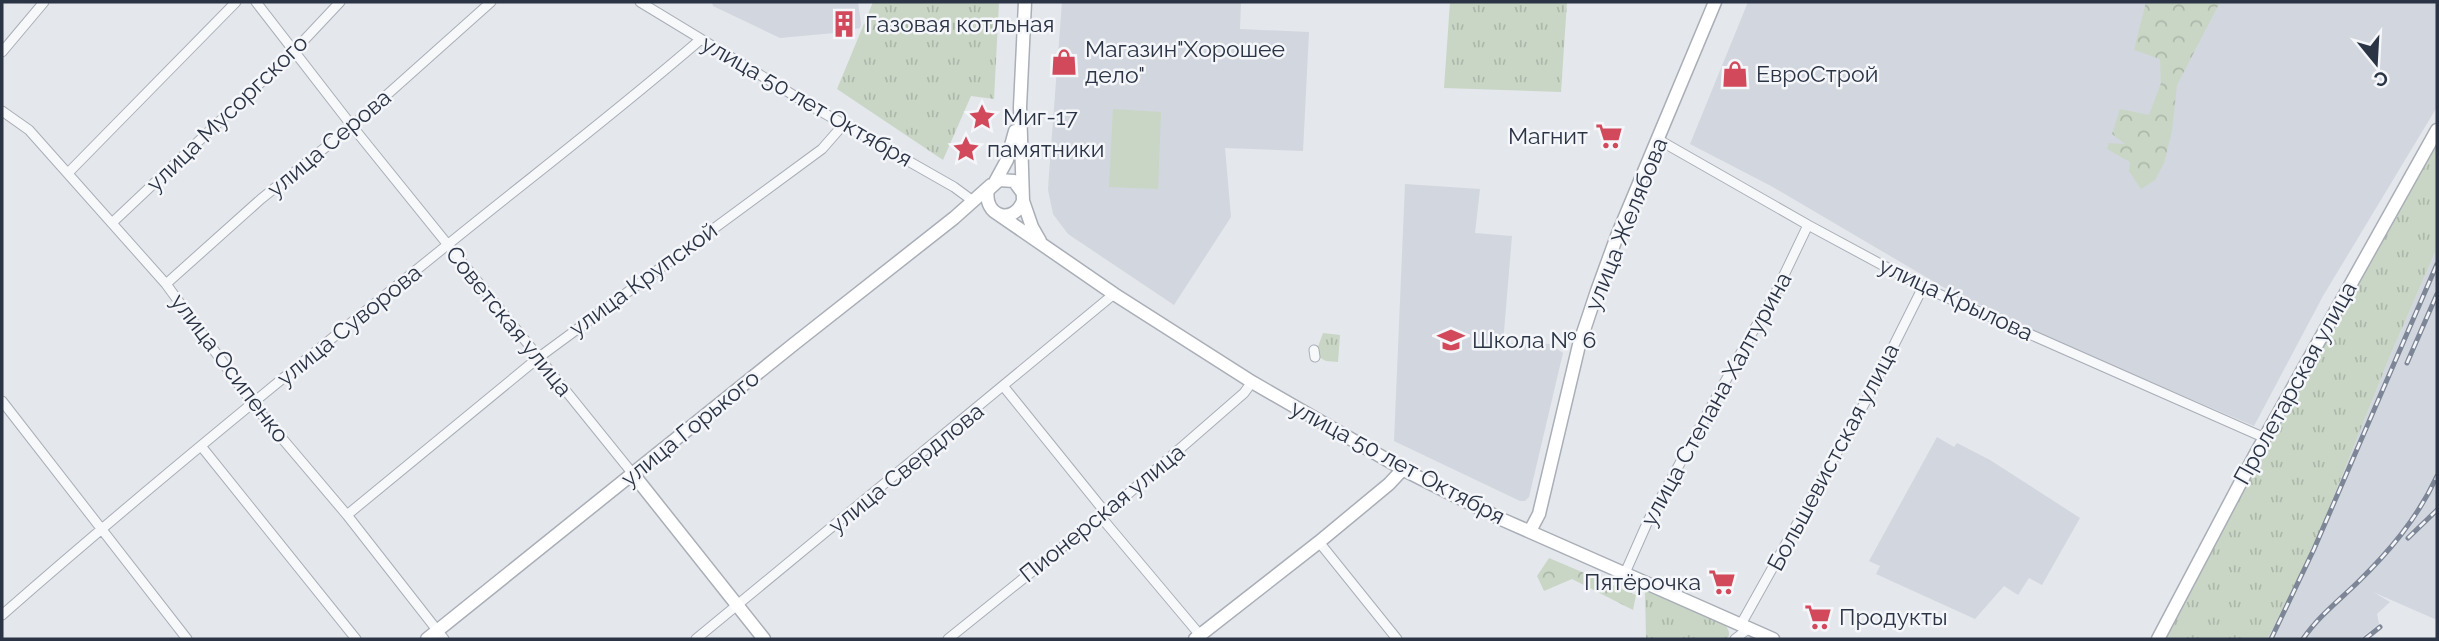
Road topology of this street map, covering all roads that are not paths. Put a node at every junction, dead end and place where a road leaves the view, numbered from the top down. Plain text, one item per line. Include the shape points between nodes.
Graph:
1 (44, 2) edge
2 (236, 2) edge
3 (256, 2) edge
4 (340, 2) edge
5 (491, 2) edge
6 (640, 2) edge
7 (1026, 2) edge
8 (1715, 2) edge
9 (701, 39) junction
10 (2, 52) edge
11 (293, 52) junction
12 (1020, 107) junction
13 (2, 111) edge
14 (842, 125) junction
15 (352, 126) junction
16 (2437, 130) edge
17 (1659, 140) junction
18 (69, 172) junction
19 (993, 184) junction
20 (1022, 197) junction
21 (973, 201) junction
22 (996, 213) junction
23 (954, 218) junction
24 (113, 222) junction
25 (1808, 225) junction
26 (447, 244) junction
27 (1044, 247) junction
28 (166, 284) junction
29 (1923, 287) junction
30 (1114, 294) junction
31 (537, 358) junction
32 (1252, 382) junction
33 (1004, 387) junction
34 (2, 401) edge
35 (253, 404) junction
36 (2265, 438) junction
37 (201, 446) junction
38 (1403, 469) junction
39 (633, 474) junction
40 (1103, 514) junction
41 (347, 515) junction
42 (102, 529) junction
43 (1530, 531) junction
44 (1319, 542) junction
45 (1625, 573) junction
46 (737, 607) junction
47 (2, 615) edge
48 (1744, 627) junction
49 (436, 636) edge
50 (1198, 637) edge
51 (187, 639) edge
52 (356, 639) edge
53 (696, 639) edge
54 (764, 639) edge
55 (948, 639) edge
56 (1397, 639) edge
57 (1735, 639) edge
58 (1773, 639) edge
59 (2158, 639) edge

1 - 10 street
2 - 18 street
3 - 11 street, Советская улица
4 - 11 street, улица Мусоргского
5 - 15 street, улица Серова
6 - 9 street, улица 50 лет Октября
7 - 12 main road
8 - 17 main road, улица Желябова
9 - 14 street, улица 50 лет Октября
9 - 26 street, улица Суворова via 636,96
11 - 15 street, Советская улица
11 - 24 street, улица Мусоргского
12 - 19 main road via 1007,160
12 - 20 main road, улица 50 лет Октября
13 - 18 street, улица Осипенко via 29,130
14 - 21 street, улица 50 лет Октября
14 - 31 street, улица Крупской via 822,149
15 - 26 street, Советская улица
15 - 28 street, улица Серова
16 - 36 main road, Пролетарская улица
17 - 25 street, улица Крылова
17 - 43 main road, улица Желябова via 1597,291 1539,513
18 - 24 street, улица Осипенко
19 - 20 main road via 1009,180 1017,184
19 - 21 main road, улица Горького
19 - 22 main road via 986,199
20 - 22 main road via 1014,213
20 - 27 main road, улица 50 лет Октября
21 - 23 main road, улица Горького
22 - 23 main road, улица Горького via 976,208
22 - 27 main road, улица 50 лет Октября
23 - 39 main road, улица Горького
24 - 28 street, улица Осипенко
25 - 29 street, улица Крылова
25 - 45 street, улица Степана Халтурина via 1776,294 1648,521
26 - 31 street, Советская улица
26 - 35 street, улица Суворова
27 - 30 main road, улица 50 лет Октября
28 - 35 street, улица Осипенко
29 - 36 street, улица Крылова
29 - 48 street, Большевистская улица
30 - 32 main road, улица 50 лет Октября
30 - 33 street, улица Свердлова
31 - 39 street, Советская улица
31 - 41 street, улица Крупской
32 - 38 main road, улица 50 лет Октября
32 - 40 street, Пионерская улица
33 - 40 street
33 - 46 street, улица Свердлова
34 - 42 street
35 - 37 street, улица Суворова
35 - 41 street, улица Осипенко
36 - 59 main road, Пролетарская улица
37 - 42 street, улица Суворова
37 - 52 street
38 - 43 main road, улица 50 лет Октября
38 - 44 main road
39 - 46 main road, Советская улица
39 - 49 main road, улица Горького
40 - 50 street
40 - 55 street, Пионерская улица
41 - 49 street, улица Осипенко
42 - 47 street, улица Суворова
42 - 51 street
43 - 45 main road, улица 50 лет Октября
44 - 50 main road
44 - 56 street
45 - 48 main road, улица 50 лет Октября
46 - 53 street, улица Свердлова
46 - 54 main road, Советская улица
48 - 57 street, Большевистская улица
48 - 58 main road, улица 50 лет Октября

